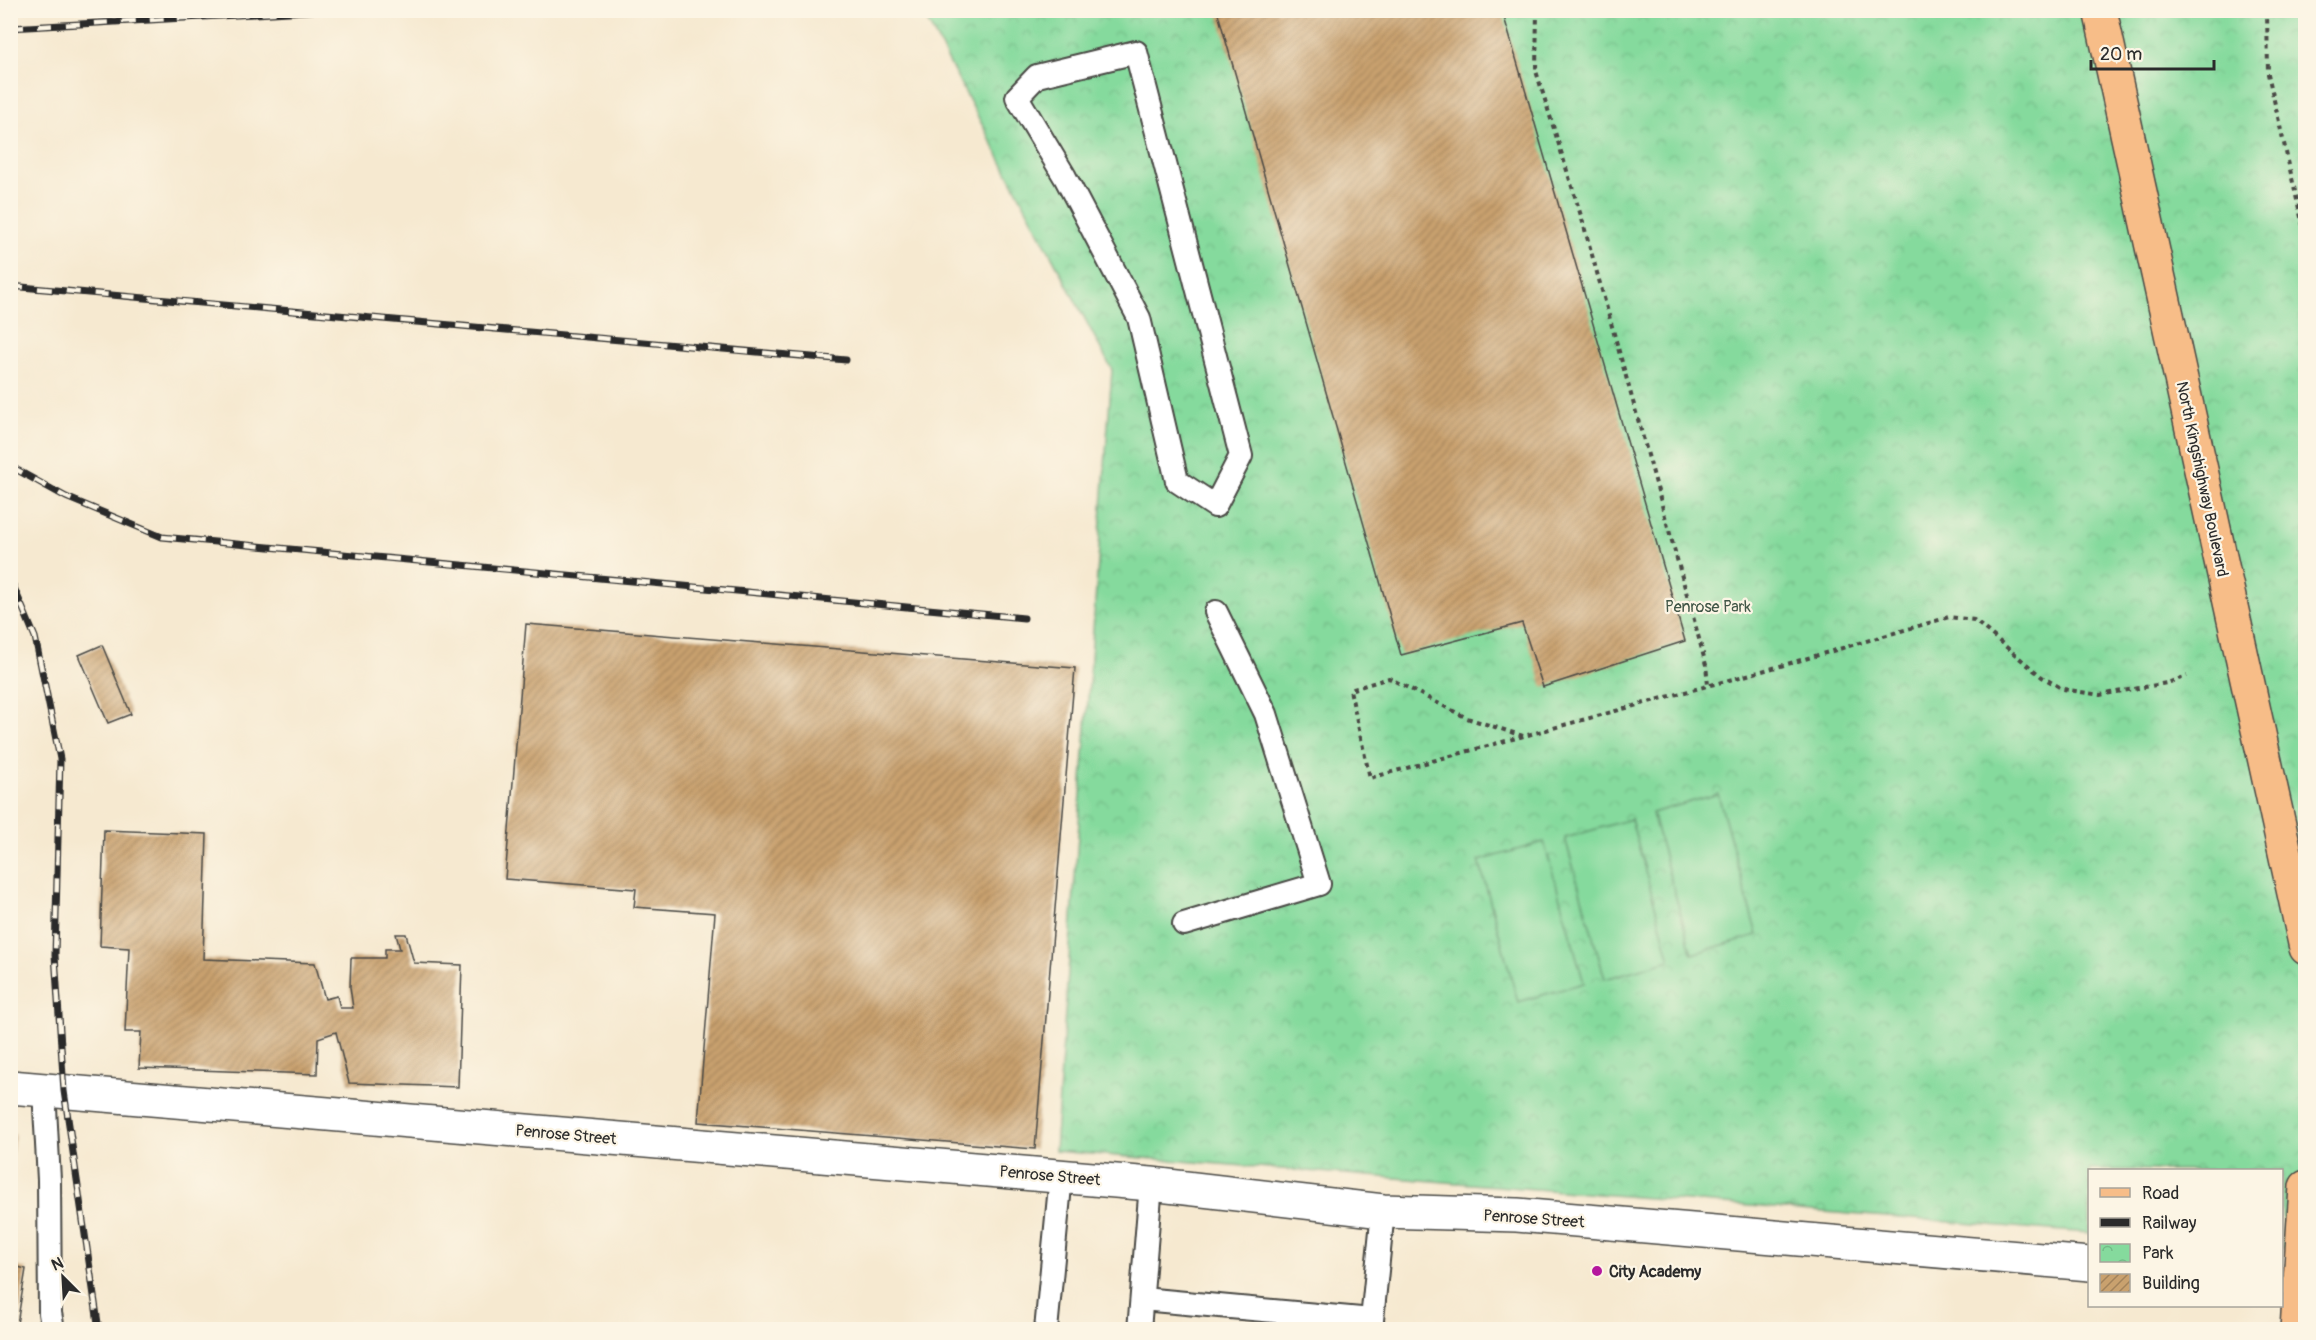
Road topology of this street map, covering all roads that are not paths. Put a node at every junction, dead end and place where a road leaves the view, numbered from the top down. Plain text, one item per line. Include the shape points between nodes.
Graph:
1 (2100, 10) edge
2 (1215, 506) joint
3 (1216, 612) dead end
4 (1184, 924) dead end
5 (2306, 948) edge
6 (10, 1087) edge
7 (44, 1090) junction
8 (1060, 1176) junction
9 (1151, 1184) junction
10 (2306, 1187) edge
11 (1383, 1211) junction
12 (2088, 1264) edge
13 (2296, 1282) edge
14 (1142, 1299) junction
15 (1254, 1320) edge
16 (1372, 1325) edge
17 (53, 1329) edge
18 (1046, 1329) edge
19 (1139, 1329) edge
20 (2297, 1329) edge

1 - 5 main road, North Kingshighway Boulevard
2 - 2 lane via 1241,456 1136,52 1037,76 1017,97 1065,177 1139,318 1177,481
3 - 4 lane via 1266,714 1319,884
6 - 7 street, Penrose Street
7 - 8 street, Penrose Street
7 - 17 lane
8 - 9 street, Penrose Street
8 - 18 lane
9 - 11 street, Penrose Street
9 - 14 lane
10 - 13 main road
11 - 12 street, Penrose Street via 1517,1215
11 - 16 lane
13 - 20 main road
14 - 15 lane
14 - 19 lane
15 - 16 lane

